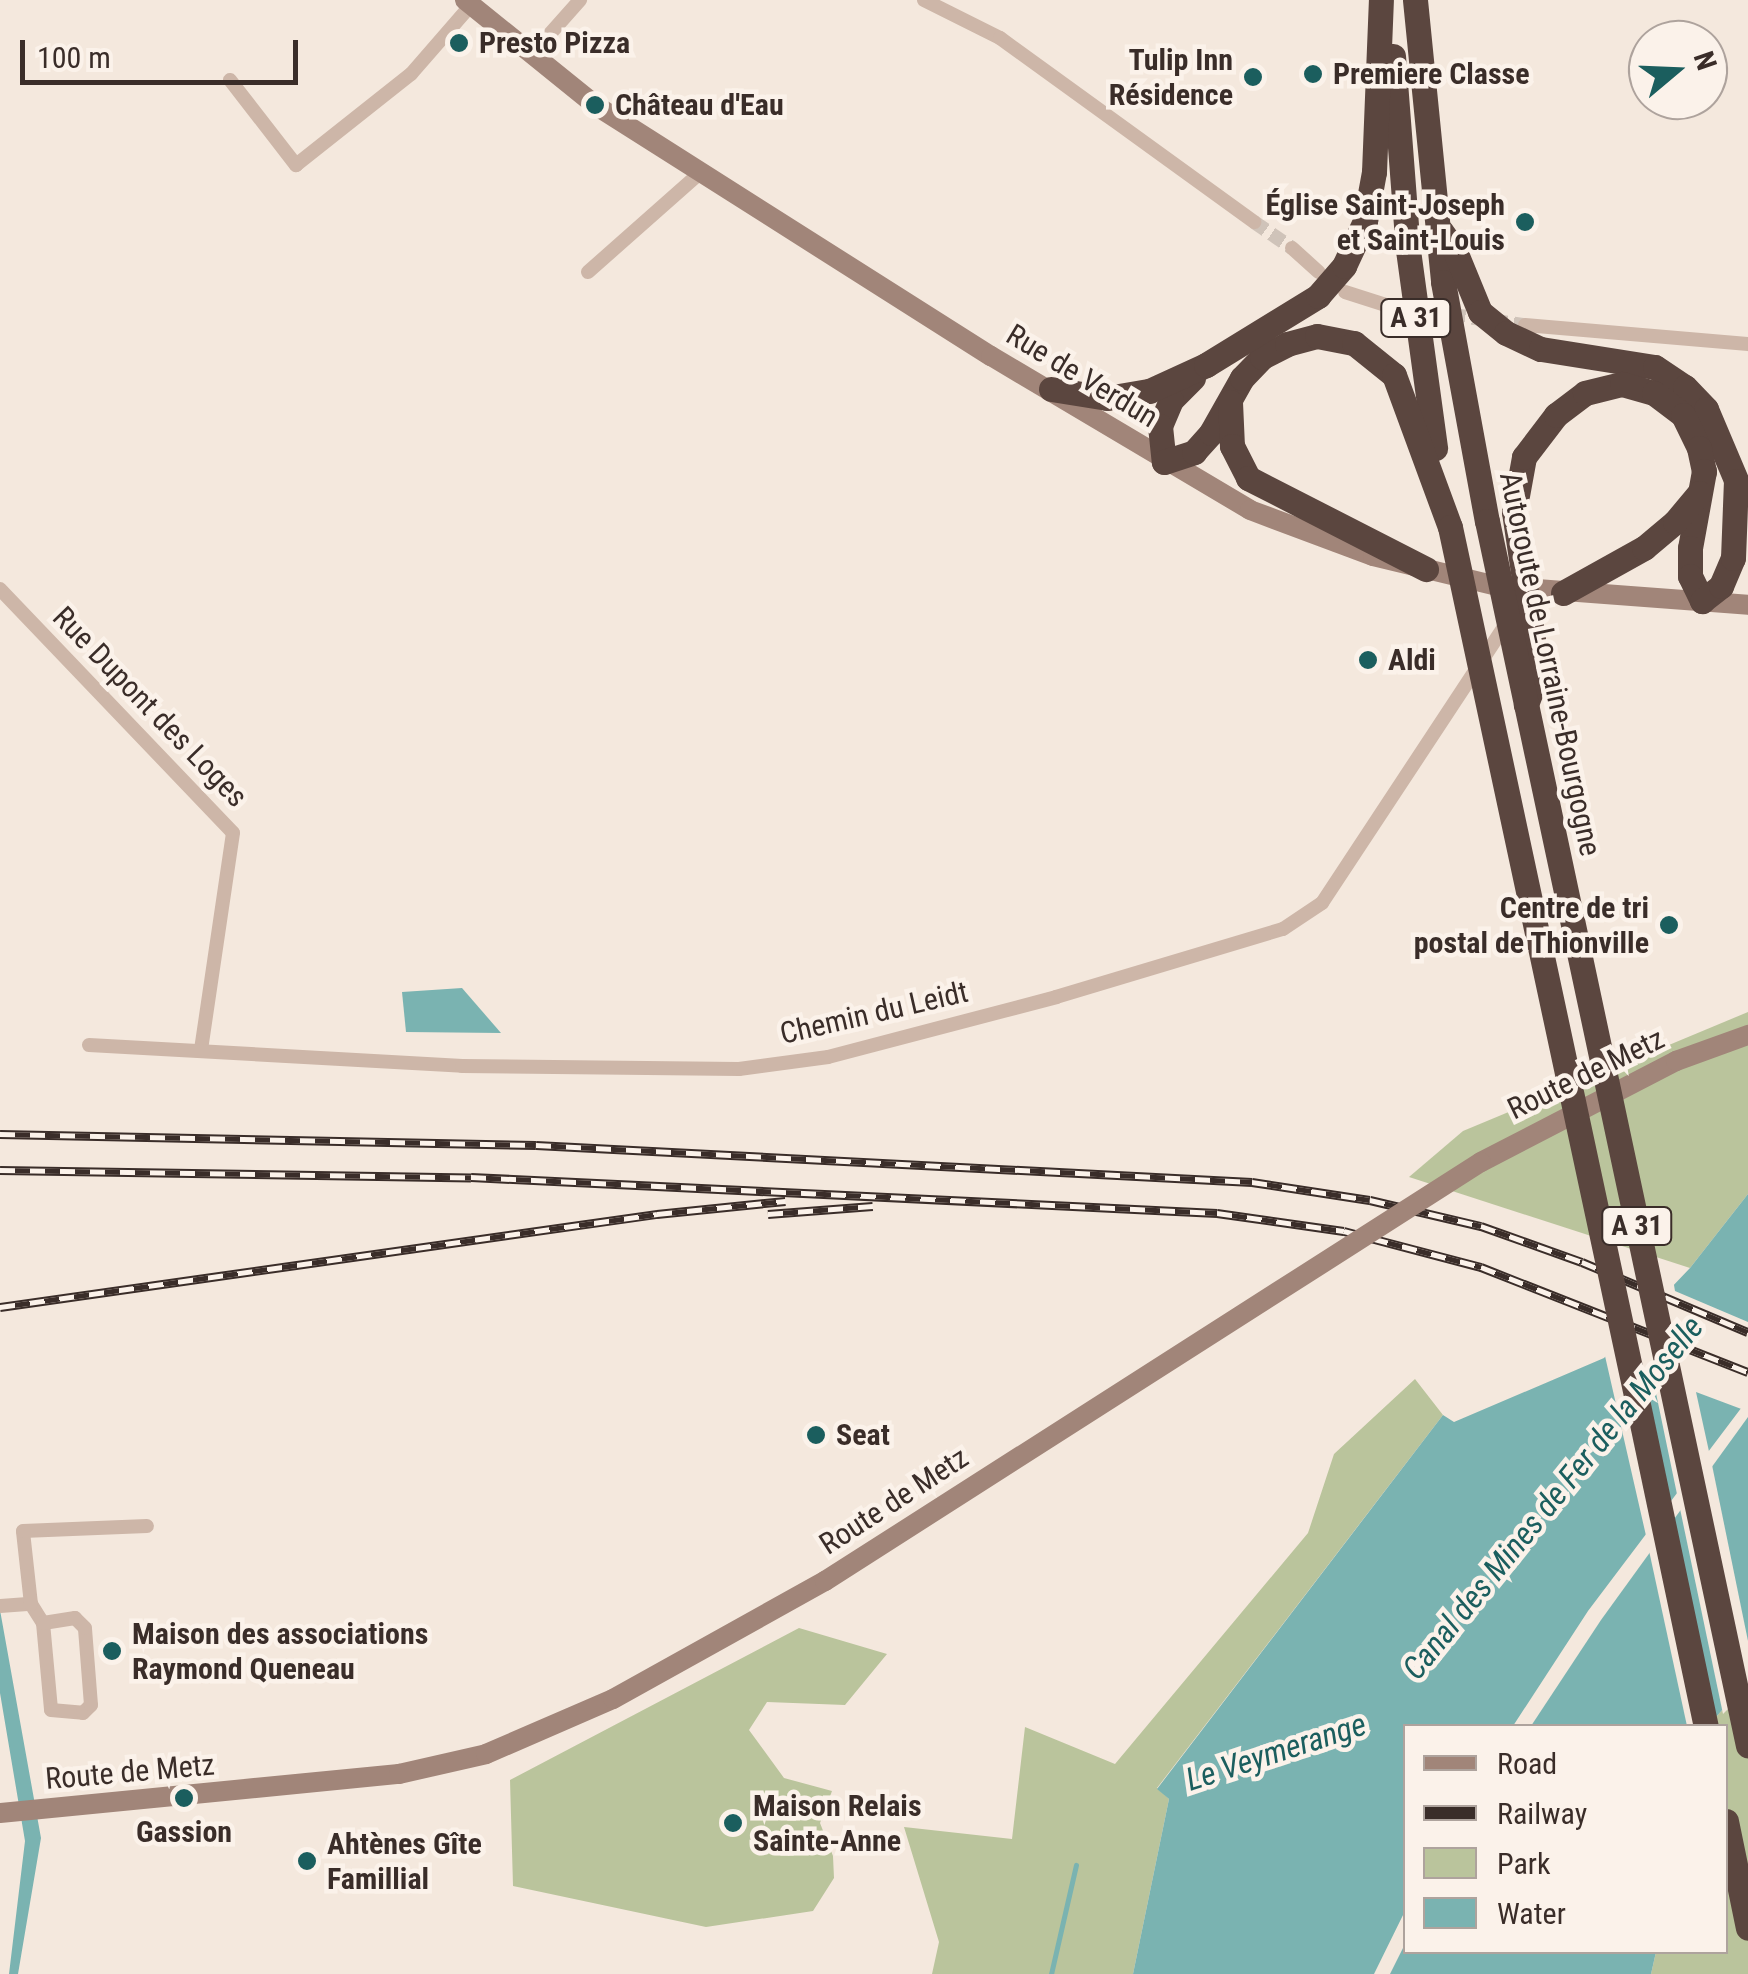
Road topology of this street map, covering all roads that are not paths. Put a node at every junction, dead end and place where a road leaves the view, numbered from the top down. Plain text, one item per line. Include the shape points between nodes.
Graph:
1 (580, 0) edge
2 (924, 0) edge
3 (1381, 0) edge
4 (1389, 0) edge
5 (1415, 0) edge
6 (468, 2) edge
7 (533, 54) junction
8 (230, 80) dead end
9 (700, 173) junction
10 (1254, 222) tunnel mouth
11 (1435, 223) junction
12 (1292, 248) tunnel mouth
13 (588, 272) dead end
14 (1319, 272) dead end
15 (1345, 292) dead end
16 (1389, 306) tunnel mouth
17 (1525, 324) tunnel mouth
18 (1748, 344) edge
19 (1206, 365) junction
20 (1051, 389) junction
21 (1230, 402) junction
22 (1164, 462) junction
23 (1736, 480) junction
24 (1702, 489) junction
25 (1748, 507) edge
26 (1450, 527) junction
27 (1426, 569) junction
28 (1497, 586) junction
29 (0, 589) edge
30 (1523, 590) junction
31 (1563, 592) junction
32 (1702, 601) junction
33 (1748, 605) edge
34 (1503, 630) junction
35 (1526, 705) junction
36 (1748, 1035) edge
37 (90, 1044) dead end
38 (201, 1051) junction
39 (146, 1526) dead end
40 (32, 1604) junction
41 (3, 1606) edge
42 (43, 1623) junction
43 (1706, 1724) edge
44 (1748, 1746) edge
45 (8, 1812) edge
46 (1728, 1831) edge
47 (1748, 1928) edge

1 - 7 street
2 - 10 street via 1000,38
3 - 19 highway via 1374,172 1365,221 1344,266 1318,296
4 - 26 highway, A 31 via 1420,347
5 - 11 highway, Autoroute de Lorraine-Bourgogne / A 31
6 - 7 main road, Rue de Verdun
6 - 8 street via 411,74 296,165
7 - 9 main road, Rue de Verdun via 595,105
9 - 13 street
9 - 20 main road, Rue de Verdun
11 - 23 highway via 1480,312 1541,349 1655,367 1706,409
11 - 35 highway, Autoroute de Lorraine-Bourgogne / A 31, bridge via 1452,345
12 - 14 street
15 - 16 street
17 - 18 street
19 - 20 highway via 1149,391 1106,398
19 - 22 highway via 1171,400 1160,426
20 - 22 main road, Rue de Verdun
21 - 22 highway via 1194,452
21 - 26 highway via 1252,368 1287,344 1316,336 1354,343 1394,375
21 - 27 highway via 1232,446 1248,478
22 - 27 main road, Rue de Verdun via 1268,519
23 - 25 highway
23 - 32 highway via 1732,558 1722,586
24 - 31 highway via 1644,548
24 - 32 highway via 1690,548 1690,576
24 - 35 highway, bridge via 1699,448 1683,415 1654,394 1622,384 1585,394 1556,414 1524,457 1514,512 1538,673
26 - 43 highway, A 31, bridge
27 - 28 main road, Rue de Verdun
28 - 30 main road, Rue de Verdun
28 - 34 street
29 - 38 street, Rue Dupont des Loges via 232,832
30 - 31 main road, Rue de Verdun
30 - 34 street, Chemin du Leidt
31 - 32 main road, Rue de Verdun
32 - 33 main road, Rue de Verdun
34 - 38 street, Chemin du Leidt via 1322,902 1283,929 908,1039 738,1069 462,1066
35 - 44 highway, Autoroute de Lorraine-Bourgogne / A 31, bridge
36 - 45 main road, Route de Metz, bridge via 1676,1060 1480,1162 825,1581 612,1699 486,1754 399,1774
37 - 38 street, Chemin du Leidt
39 - 40 street via 23,1530
40 - 41 street
40 - 42 street
42 - 42 street via 51,1710 83,1713 90,1706 85,1628 75,1618
46 - 47 highway

